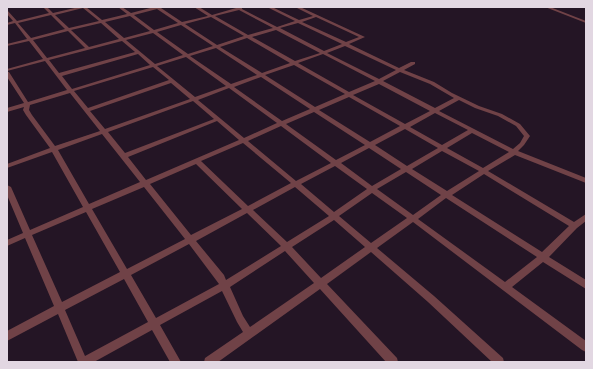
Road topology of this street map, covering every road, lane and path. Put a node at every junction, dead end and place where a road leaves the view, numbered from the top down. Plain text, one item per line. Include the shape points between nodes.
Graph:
1 (45, 7) edge
2 (84, 7) edge
3 (120, 7) edge
4 (159, 7) edge
5 (196, 7) edge
6 (245, 7) edge
7 (269, 7) edge
8 (297, 7) edge
9 (547, 7) edge
10 (237, 8) edge
11 (7, 11) edge
12 (51, 14) junction
13 (131, 15) junction
14 (212, 16) junction
15 (316, 16) junction
16 (16, 22) junction
17 (102, 22) junction
18 (297, 22) junction
19 (586, 22) edge
20 (7, 24) edge
21 (182, 24) junction
22 (277, 28) junction
23 (68, 30) junction
24 (154, 31) junction
25 (249, 36) junction
26 (30, 39) junction
27 (123, 40) junction
28 (345, 44) junction
29 (7, 45) edge
30 (217, 46) junction
31 (88, 49) junction
32 (138, 53) junction
33 (323, 53) junction
34 (187, 55) junction
35 (46, 60) junction
36 (295, 63) junction
37 (413, 63) dead end
38 (154, 65) junction
39 (399, 70) junction
40 (7, 72) edge
41 (261, 74) junction
42 (58, 75) junction
43 (172, 81) junction
44 (378, 82) junction
45 (229, 85) junction
46 (70, 91) junction
47 (348, 94) junction
48 (458, 98) junction
49 (194, 99) junction
50 (26, 104) junction
51 (314, 109) junction
52 (7, 110) edge
53 (86, 110) junction
54 (434, 111) junction
55 (218, 119) junction
56 (280, 123) junction
57 (404, 127) junction
58 (104, 131) junction
59 (472, 131) junction
60 (243, 141) junction
61 (370, 145) junction
62 (54, 149) junction
63 (442, 149) junction
64 (514, 152) junction
65 (124, 156) junction
66 (197, 161) junction
67 (335, 163) junction
68 (7, 166) edge
69 (407, 169) junction
70 (483, 172) junction
71 (586, 182) edge
72 (145, 184) junction
73 (295, 184) junction
74 (7, 187) edge
75 (372, 190) junction
76 (446, 195) junction
77 (88, 208) junction
78 (248, 210) junction
79 (334, 216) junction
80 (586, 217) edge
81 (412, 218) junction
82 (574, 226) junction
83 (27, 235) junction
84 (191, 240) junction
85 (7, 243) edge
86 (286, 246) junction
87 (371, 249) junction
88 (543, 257) junction
89 (126, 274) junction
90 (225, 284) junction
91 (322, 284) junction
92 (586, 286) edge
93 (505, 287) junction
94 (60, 308) junction
95 (154, 322) junction
96 (249, 334) junction
97 (7, 336) edge
98 (586, 347) edge
99 (84, 362) edge
100 (176, 362) edge
101 (209, 362) edge
102 (393, 362) edge
103 (499, 362) edge

1 - 12 street
2 - 12 street
2 - 17 street
3 - 13 street
4 - 13 street
4 - 21 street
5 - 14 street
6 - 10 street
7 - 18 street
8 - 15 street
9 - 19 street
10 - 14 street
10 - 22 street
11 - 16 street
12 - 16 street
12 - 23 street
13 - 17 street
13 - 24 street
14 - 21 street
14 - 25 street
15 - 18 street
15 - 28 street via 363,37
16 - 20 street
16 - 26 street
17 - 23 street
17 - 27 street
18 - 22 street
18 - 28 street
21 - 24 street
21 - 30 street
22 - 25 street
22 - 33 street
23 - 26 street
23 - 31 street
24 - 27 street
24 - 34 street
25 - 30 street
25 - 36 street
26 - 29 street
26 - 35 street
27 - 31 street
27 - 32 street
28 - 33 street
28 - 39 street
30 - 34 street
30 - 41 street
31 - 35 street
32 - 38 street
32 - 42 street
33 - 36 street
33 - 44 street
34 - 38 street
34 - 45 street
35 - 40 street
35 - 42 street
36 - 41 street
36 - 47 street
37 - 39 street
38 - 43 street
38 - 46 street
39 - 44 street
39 - 48 street
40 - 50 street
41 - 45 street
41 - 51 street
42 - 46 street
43 - 49 street
43 - 53 street
44 - 47 street
44 - 54 street
45 - 49 street
45 - 56 street
46 - 50 street
46 - 53 street
47 - 51 street
47 - 57 street
48 - 54 street
48 - 64 street via 518,125 528,136
49 - 55 street
49 - 58 street
50 - 52 street
50 - 62 street via 29,116
51 - 56 street
51 - 61 street
53 - 58 street
54 - 57 street
54 - 59 street
55 - 60 street
55 - 65 street
56 - 60 street
56 - 67 street
57 - 61 street
57 - 63 street
58 - 62 street
58 - 65 street
59 - 63 street
59 - 64 street
60 - 66 street
60 - 73 street
61 - 67 street
61 - 69 street
62 - 68 street
62 - 77 street
63 - 69 street
63 - 70 street
64 - 70 street
64 - 71 street
65 - 72 street
66 - 72 street
66 - 78 street
67 - 73 street
67 - 75 street
69 - 75 street
69 - 76 street
70 - 76 street
70 - 82 street
72 - 77 street
72 - 84 street
73 - 78 street
73 - 79 street
74 - 83 street
75 - 79 street
75 - 81 street
76 - 81 street
76 - 88 street
77 - 83 street
77 - 89 street
78 - 84 street
78 - 86 street
79 - 86 street
79 - 87 street
80 - 82 street
81 - 87 street
81 - 93 street
82 - 88 street
83 - 85 street
83 - 94 street
84 - 89 street
84 - 90 street
86 - 90 street
86 - 91 street
87 - 91 street
87 - 103 street via 431,299
88 - 92 street
88 - 93 street
89 - 94 street
89 - 95 street
90 - 95 street
90 - 96 street
91 - 96 street
91 - 102 street
93 - 98 street
94 - 97 street
94 - 99 street
95 - 99 street
95 - 100 street
96 - 101 street

